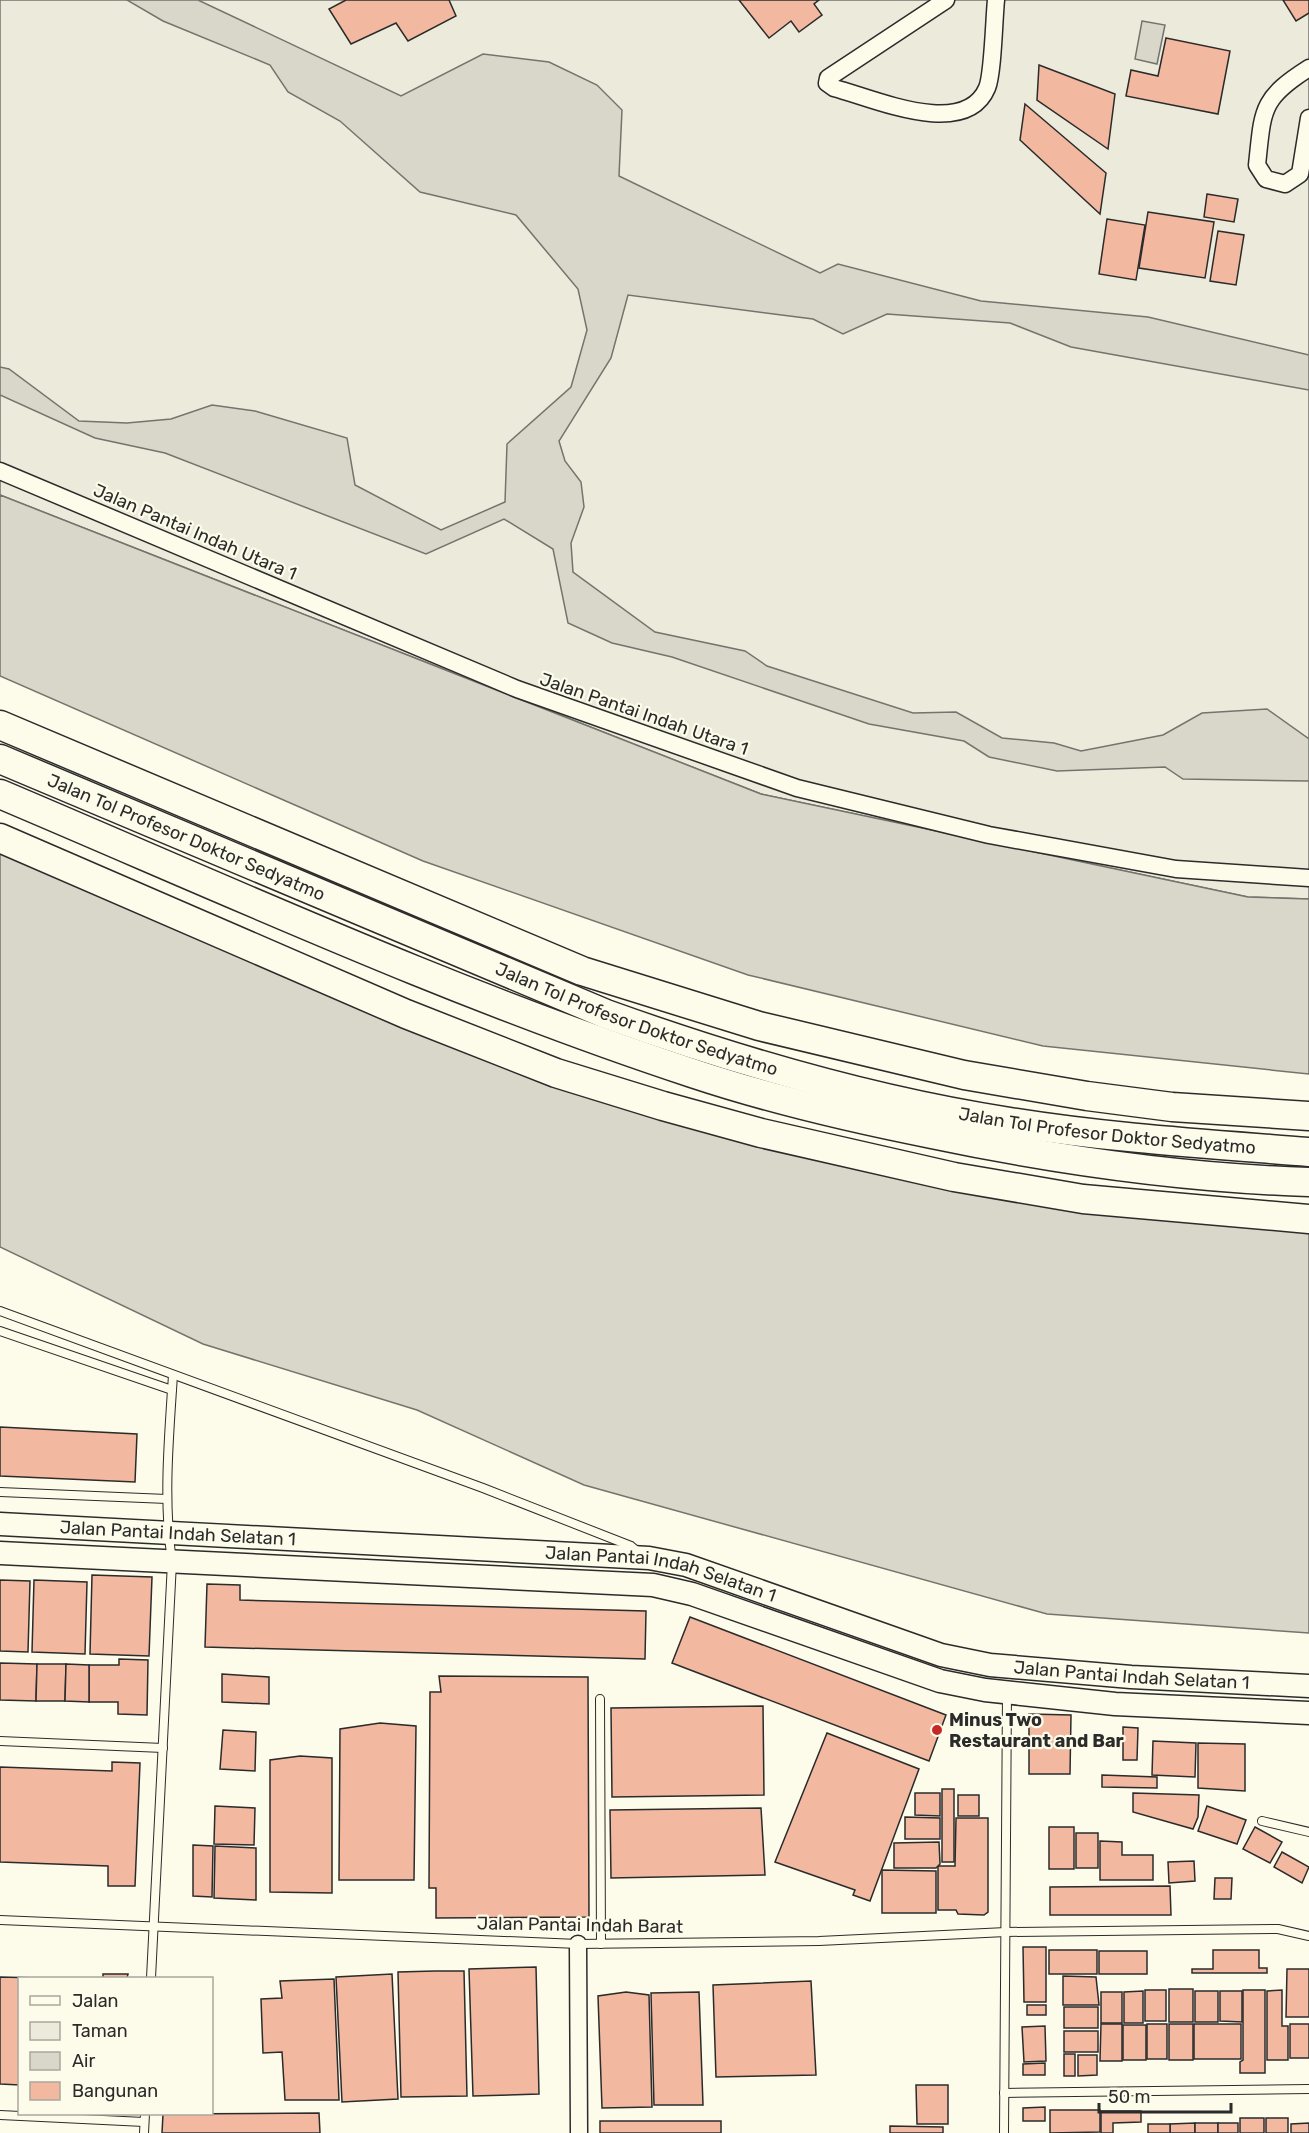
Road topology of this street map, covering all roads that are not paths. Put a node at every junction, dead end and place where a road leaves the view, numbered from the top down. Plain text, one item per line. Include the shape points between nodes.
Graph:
1 (946, 0) edge
2 (996, 0) edge
3 (1309, 68) edge
4 (1309, 118) edge
5 (0, 471) edge
6 (0, 725) edge
7 (0, 759) edge
8 (0, 794) edge
9 (0, 838) edge
10 (1309, 878) edge
11 (1309, 1116) edge
12 (1309, 1152) edge
13 (1309, 1182) edge
14 (1309, 1219) edge
15 (0, 1311) edge
16 (0, 1331) edge
17 (172, 1375) junction
18 (172, 1390) junction
19 (0, 1492) edge
20 (167, 1499) junction
21 (0, 1524) edge
22 (168, 1532) junction
23 (0, 1553) edge
24 (640, 1558) junction
25 (172, 1562) junction
26 (1011, 1667) junction
27 (1309, 1686) edge
28 (1007, 1692) junction
29 (600, 1699) dead end
30 (1309, 1713) edge
31 (0, 1741) edge
32 (163, 1748) junction
33 (1263, 1821) dead end
34 (1309, 1832) edge
35 (0, 1920) edge
36 (154, 1927) junction
37 (1006, 1932) junction
38 (1309, 1936) edge
39 (578, 1944) junction
40 (601, 1944) junction
41 (152, 1977) edge
42 (1309, 2089) edge
43 (1004, 2092) junction
44 (0, 2115) edge
45 (145, 2118) edge
46 (144, 2133) edge
47 (579, 2133) edge
48 (1004, 2133) edge

1 - 2 street via 828,78 827,83 925,113 951,115 971,108 987,87
3 - 4 street via 1283,84 1263,111 1257,165 1266,179 1285,184 1300,174
5 - 10 street, Jalan Pantai Indah Utara 1 via 517,689 797,788 989,835 1176,869
6 - 11 highway, Jalan Tol Profesor Doktor Sedyatmo via 582,971 759,1026 964,1075 1087,1096 1172,1107
7 - 12 highway, Jalan Tol Profesor Doktor Sedyatmo via 606,1014 693,1045 890,1099 1008,1122 1116,1137
8 - 13 highway, Jalan Tol Profesor Doktor Sedyatmo via 496,1004 716,1081 797,1104 1017,1152 1136,1168
9 - 14 highway via 406,1014 556,1073 663,1106 761,1133 966,1179 1083,1199
15 - 17 lane
16 - 18 lane
17 - 18 lane
17 - 24 lane via 483,1488 631,1546
18 - 20 lane
19 - 20 lane
20 - 22 lane
21 - 22 street, Jalan Pantai Indah Selatan 1
22 - 24 street, Jalan Pantai Indah Selatan 1
22 - 25 lane
23 - 25 street, Jalan Pantai Indah Selatan 1
24 - 26 street, Jalan Pantai Indah Selatan 1 via 686,1565 941,1655
25 - 28 street, Jalan Pantai Indah Selatan 1 via 653,1586 692,1594 940,1681
25 - 32 lane
26 - 27 street, Jalan Pantai Indah Selatan 1
26 - 28 street
28 - 30 street, Jalan Pantai Indah Selatan 1 via 1115,1704
28 - 37 lane
29 - 40 lane
31 - 32 lane
32 - 36 lane
33 - 34 lane
35 - 36 lane, Jalan Pantai Indah Barat
36 - 39 lane, Jalan Pantai Indah Barat
36 - 41 lane
37 - 38 lane, Jalan Pantai Indah Barat via 1278,1929
37 - 40 lane, Jalan Pantai Indah Barat via 819,1941
37 - 43 lane
39 - 40 lane, Jalan Pantai Indah Barat
39 - 47 street
42 - 43 lane
43 - 48 lane
44 - 45 lane
45 - 46 lane

